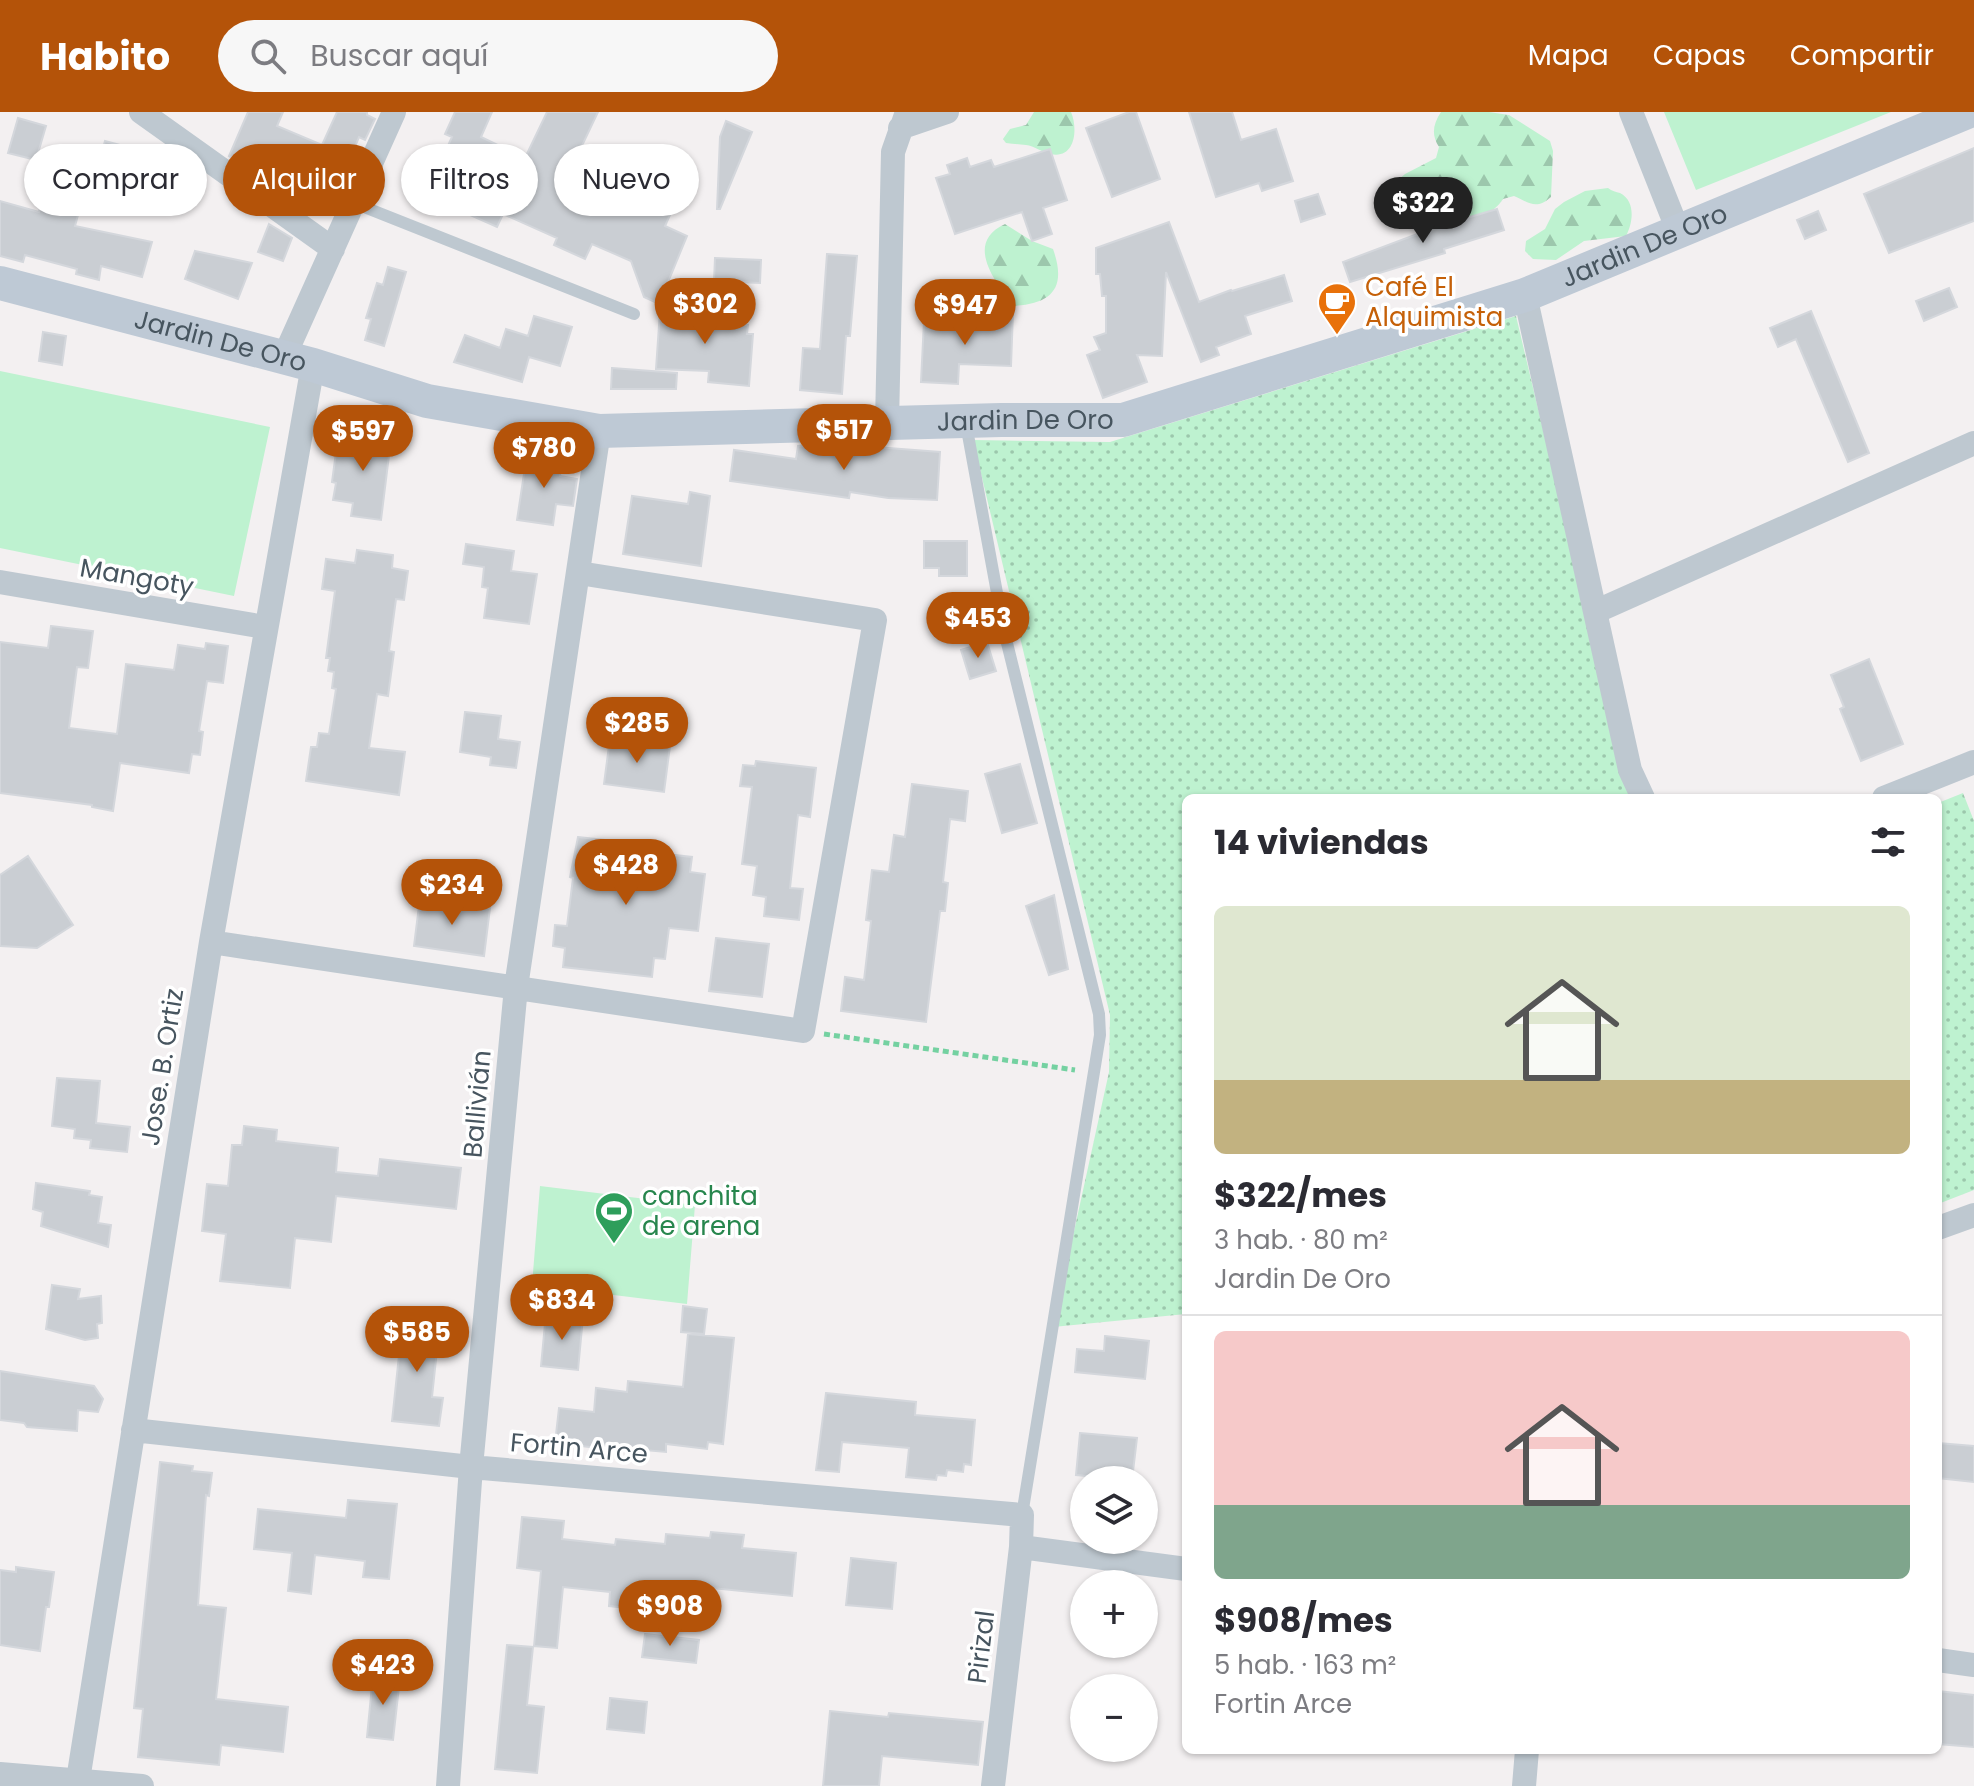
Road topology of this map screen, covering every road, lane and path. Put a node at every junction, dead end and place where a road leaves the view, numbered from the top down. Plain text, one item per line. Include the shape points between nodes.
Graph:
1 (141, 112) edge
2 (394, 112) edge
3 (947, 112) edge
4 (1631, 112) edge
5 (1967, 112) edge
6 (904, 120) edge
7 (380, 144) edge
8 (385, 215) edge
9 (348, 216) edge
10 (1679, 233) junction
11 (333, 249) junction
12 (0, 283) edge
13 (1525, 295) junction
14 (634, 314) dead end
15 (298, 361) junction
16 (965, 421) junction
17 (887, 423) junction
18 (599, 431) junction
19 (1974, 443) edge
20 (579, 573) junction
21 (0, 582) edge
22 (1597, 611) junction
23 (265, 627) junction
24 (1974, 762) edge
25 (1641, 794) edge
26 (1894, 794) edge
27 (211, 942) junction
28 (516, 987) junction
29 (803, 1031) junction
30 (1094, 1073) junction
31 (1974, 1215) edge
32 (1942, 1227) edge
33 (133, 1430) junction
34 (471, 1467) junction
35 (1022, 1515) junction
36 (1021, 1547) junction
37 (1182, 1568) edge
38 (1942, 1661) edge
39 (1974, 1665) edge
40 (1527, 1754) edge
41 (0, 1774) edge
42 (78, 1780) junction
43 (142, 1786) edge
44 (448, 1786) edge
45 (993, 1786) edge
46 (1524, 1786) edge

1 - 11 street
2 - 7 street, Jose. B. Ortiz
3 - 6 street
4 - 10 street
5 - 10 street, Jardin De Oro
6 - 17 street via 893,152
8 - 14 lane
9 - 11 street, Jose. B. Ortiz
10 - 13 street, Jardin De Oro
11 - 15 street, Jose. B. Ortiz
12 - 15 street, Jardin De Oro
13 - 16 street, Jardin De Oro via 1123,420
13 - 22 street
15 - 18 street, Jardin De Oro via 427,401
15 - 23 street, Jose. B. Ortiz
16 - 17 street, Jardin De Oro
16 - 30 lane via 1004,631 1099,1014
17 - 18 street, Jardin De Oro
18 - 20 street, Ballivián
19 - 22 street
20 - 28 street, Ballivián
20 - 29 street via 875,620
21 - 23 street, Mangoty
22 - 25 street via 1630,770
23 - 27 street, Jose. B. Ortiz
24 - 26 street
27 - 28 street
27 - 33 street, Jose. B. Ortiz
28 - 29 street
28 - 34 street, Ballivián
29 - 30 path
30 - 35 lane
31 - 32 street
33 - 34 street, Fortin Arce
33 - 42 street, Jose. B. Ortiz
34 - 35 street, Fortin Arce
34 - 44 street, Ballivián
35 - 36 street, Pirizal
36 - 37 street
36 - 45 street, Pirizal
38 - 39 street
40 - 46 street
41 - 42 street
42 - 43 street

